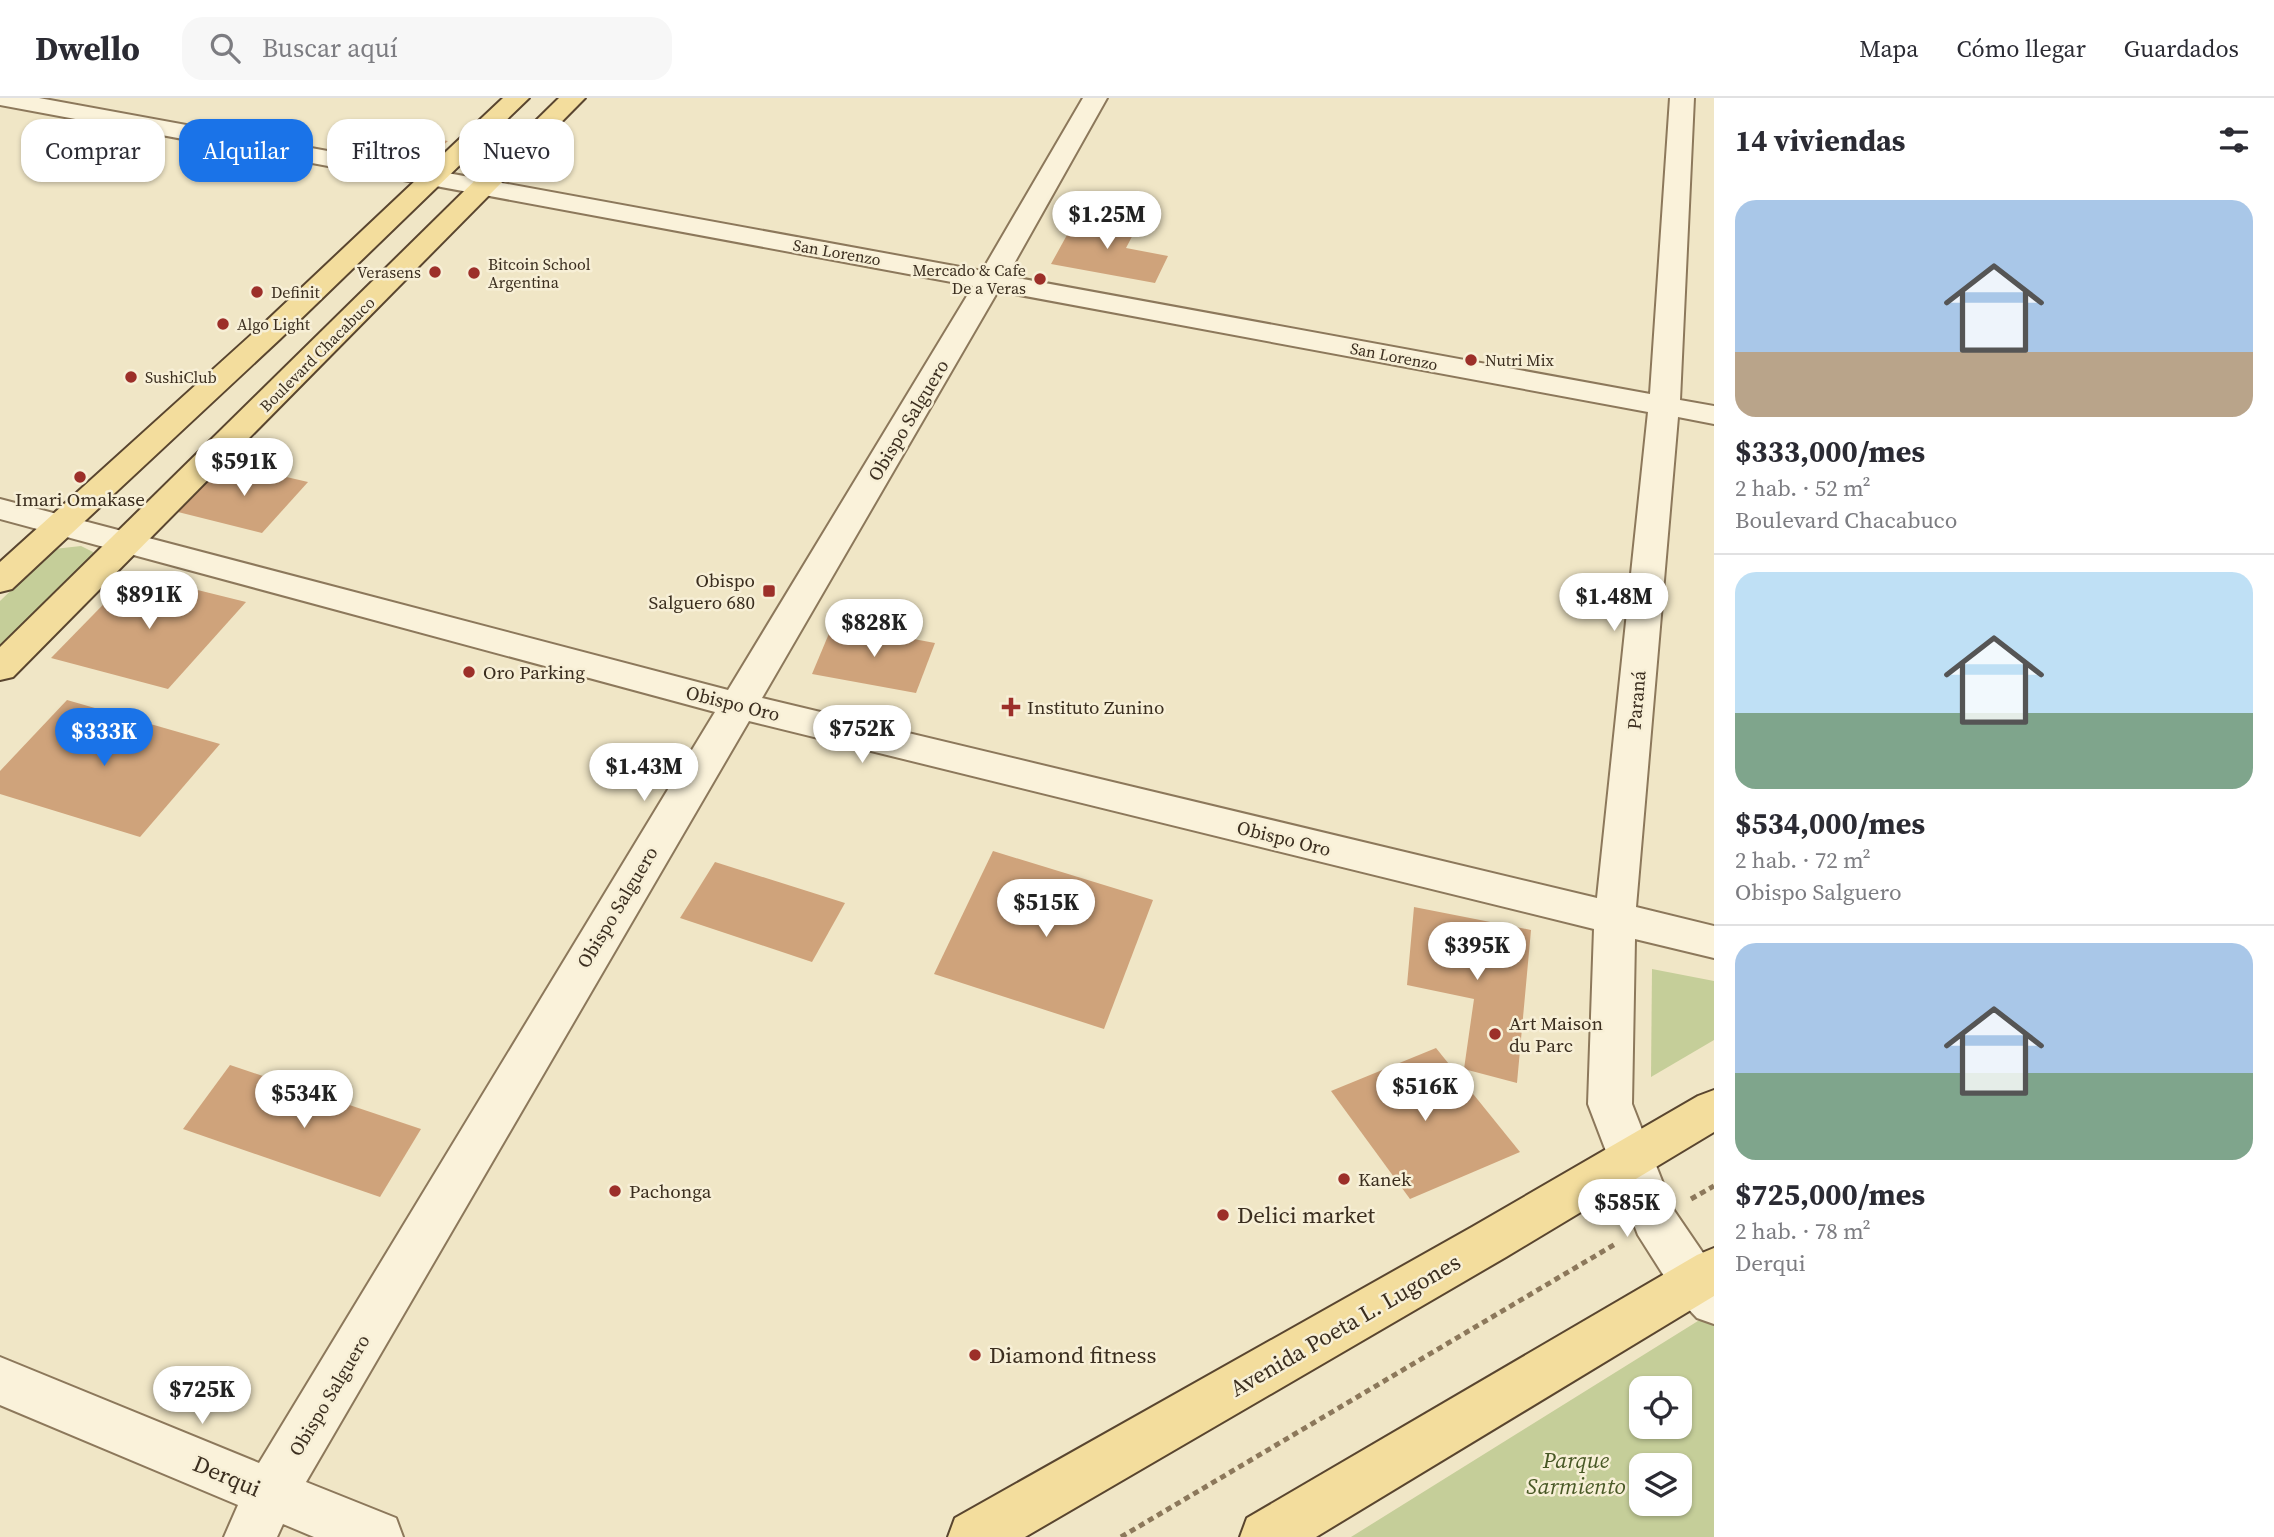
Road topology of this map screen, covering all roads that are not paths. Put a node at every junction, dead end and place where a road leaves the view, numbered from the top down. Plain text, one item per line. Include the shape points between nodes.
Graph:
1 (0, 98) edge
2 (517, 98) edge
3 (573, 98) edge
4 (1095, 98) edge
5 (1681, 101) edge
6 (327, 158) edge
7 (445, 166) edge
8 (445, 179) edge
9 (428, 182) edge
10 (486, 187) junction
11 (991, 280) junction
12 (1664, 407) junction
13 (1714, 415) edge
14 (0, 509) edge
15 (58, 525) junction
16 (127, 542) junction
17 (0, 582) edge
18 (0, 668) edge
19 (737, 705) junction
20 (1615, 918) junction
21 (1714, 942) edge
22 (1714, 1109) edge
23 (1629, 1159) junction
24 (1708, 1285) edge
25 (0, 1381) edge
26 (260, 1515) edge
27 (377, 1537) edge
28 (974, 1537) edge
29 (1266, 1537) edge

1 - 6 street, San Lorenzo
2 - 7 main road
3 - 10 main road, Boulevard Chacabuco
4 - 11 street, Obispo Salguero
5 - 12 street, Paraná
8 - 10 street, San Lorenzo
9 - 15 main road
10 - 11 street, San Lorenzo
10 - 16 main road, Boulevard Chacabuco
11 - 12 street, San Lorenzo
11 - 19 street, Obispo Salguero
12 - 13 street, San Lorenzo
12 - 20 street, Paraná
14 - 15 street, Obispo Oro
15 - 16 street, Obispo Oro
15 - 17 main road
16 - 18 main road, Boulevard Chacabuco
16 - 19 street, Obispo Oro
19 - 20 street, Obispo Oro
19 - 26 street, Obispo Salguero
20 - 21 street, Obispo Oro
20 - 23 street, Paraná via 1610,1104
22 - 23 main road, Avenida Poeta L. Lugones
23 - 24 street, Paraná via 1654,1220
23 - 28 main road, Avenida Poeta L. Lugones
24 - 29 main road
25 - 26 street, Derqui
26 - 27 street, Derqui

